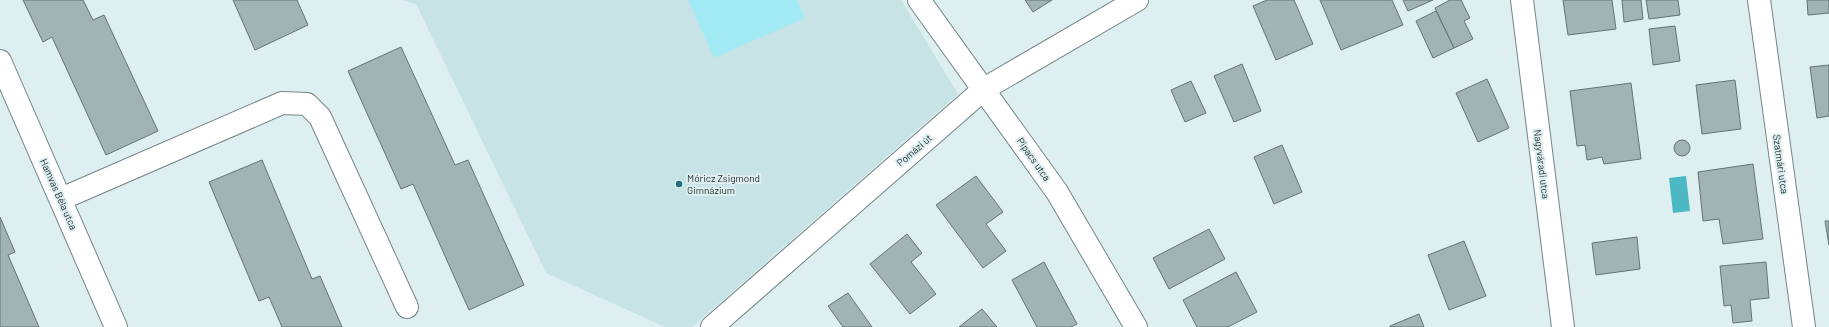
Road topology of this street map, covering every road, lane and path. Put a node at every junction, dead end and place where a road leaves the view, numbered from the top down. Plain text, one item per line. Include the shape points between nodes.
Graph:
1 (919, 0) edge
2 (1137, 0) edge
3 (1522, 0) edge
4 (1759, 0) edge
5 (0, 61) edge
6 (984, 89) junction
7 (61, 199) junction
8 (407, 307) dead end
9 (116, 327) edge
10 (712, 327) edge
11 (1136, 327) edge
12 (1563, 327) edge
13 (1804, 327) edge

1 - 6 street, Pipacs utca
2 - 6 street, Pomázi út
3 - 12 street, Nagyváradi utca
4 - 13 street, Szatmári utca
5 - 7 street, Hamvas Béla utca
6 - 10 street, Pomázi út
6 - 11 street, Pipacs utca via 1057,192
7 - 8 street via 282,103 307,104 320,117
7 - 9 street, Hamvas Béla utca

